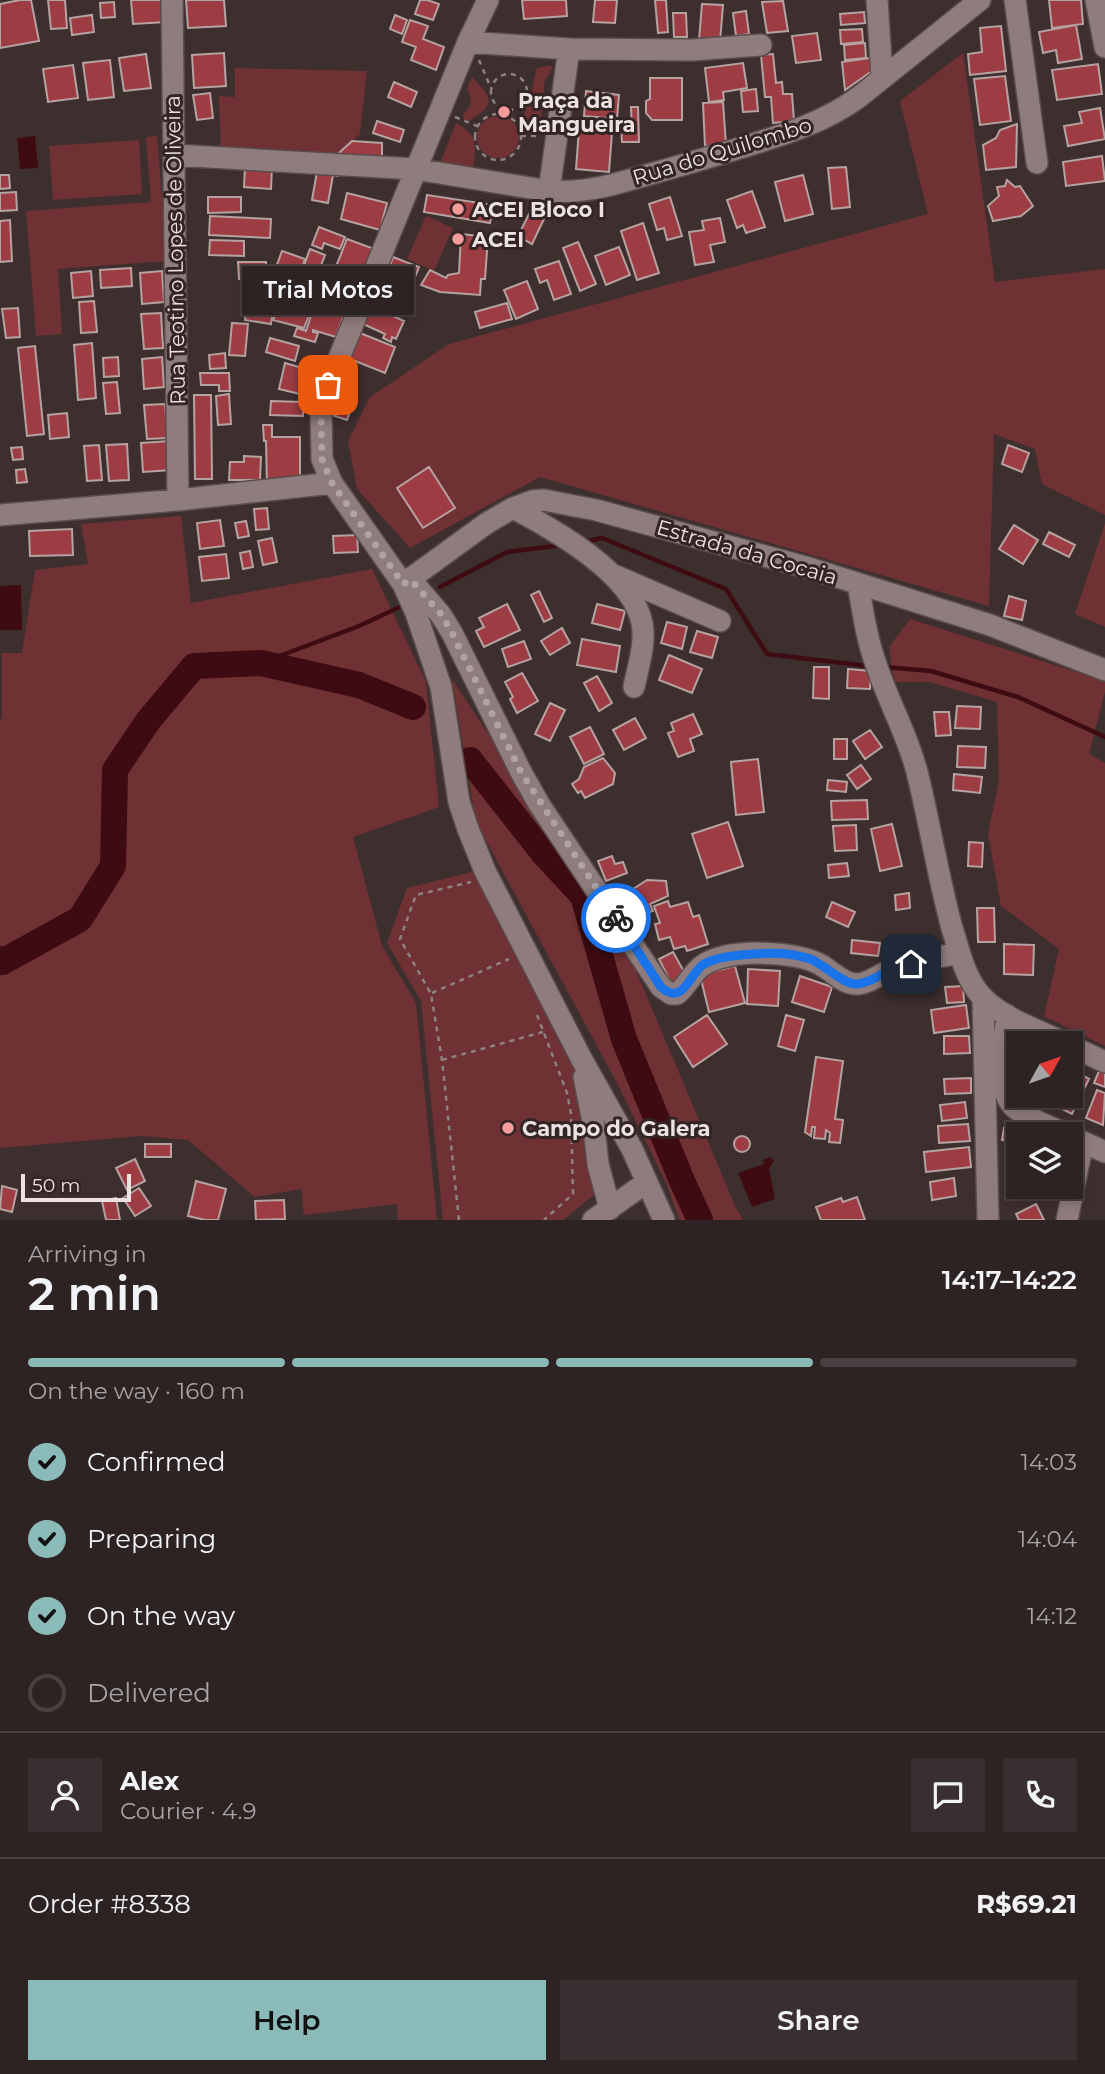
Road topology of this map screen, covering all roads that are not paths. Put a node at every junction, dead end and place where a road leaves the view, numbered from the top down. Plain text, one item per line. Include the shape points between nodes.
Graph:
1 (172, 0) edge
2 (488, 0) edge
3 (877, 0) edge
4 (980, 0) edge
5 (1015, 0) edge
6 (1096, 0) edge
7 (474, 42) junction
8 (761, 45) dead end
9 (1105, 47) edge
10 (569, 49) junction
11 (882, 77) junction
12 (174, 155) junction
13 (1037, 163) dead end
14 (415, 169) junction
15 (549, 191) junction
16 (332, 483) junction
17 (178, 500) junction
18 (513, 508) junction
19 (0, 515) edge
20 (611, 574) junction
21 (407, 582) junction
22 (858, 584) junction
23 (720, 621) dead end
24 (1105, 670) edge
25 (634, 687) dead end
26 (959, 953) junction
27 (983, 998) junction
28 (1007, 1015) junction
29 (1040, 1031) edge
30 (1083, 1052) edge
31 (581, 1058) junction
32 (1105, 1062) edge
33 (1040, 1122) edge
34 (1083, 1142) edge
35 (1105, 1152) edge
36 (648, 1182) junction
37 (1069, 1199) edge
38 (602, 1214) edge
39 (664, 1220) edge
40 (988, 1220) edge
41 (1067, 1220) edge

1 - 12 street, Rua Teotino Lopes de Oliveira
2 - 7 street
3 - 11 street
4 - 11 street, Rua do Quilombo
5 - 13 street
6 - 9 street
7 - 10 street
7 - 14 street
8 - 10 street via 692,50
10 - 15 street
11 - 15 street, Rua do Quilombo via 840,111 784,135 611,185
12 - 14 street, Rua do Quilombo
12 - 17 street, Rua Teotino Lopes de Oliveira
14 - 15 street, Rua do Quilombo
14 - 16 street via 328,385 320,437 322,459
16 - 17 street
16 - 21 street
17 - 19 street
18 - 20 street via 576,544
18 - 21 street, Estrada da Cocaia
18 - 22 street, Estrada da Cocaia via 532,501 564,503
20 - 23 street
20 - 25 street via 637,609 642,625
21 - 26 street via 442,615 540,804 666,991 677,994 702,966 726,957 790,954 811,959 847,983 857,984 894,968
21 - 31 street via 441,687 458,802 468,830
22 - 24 street, Estrada da Cocaia via 990,625
22 - 26 street via 876,667 917,771
26 - 27 street
27 - 28 street
27 - 40 street
28 - 29 street
28 - 33 street via 1004,1091 1012,1105
30 - 32 street
31 - 36 street
31 - 38 street via 594,1127
34 - 35 street
36 - 38 street
36 - 39 street
37 - 41 street

